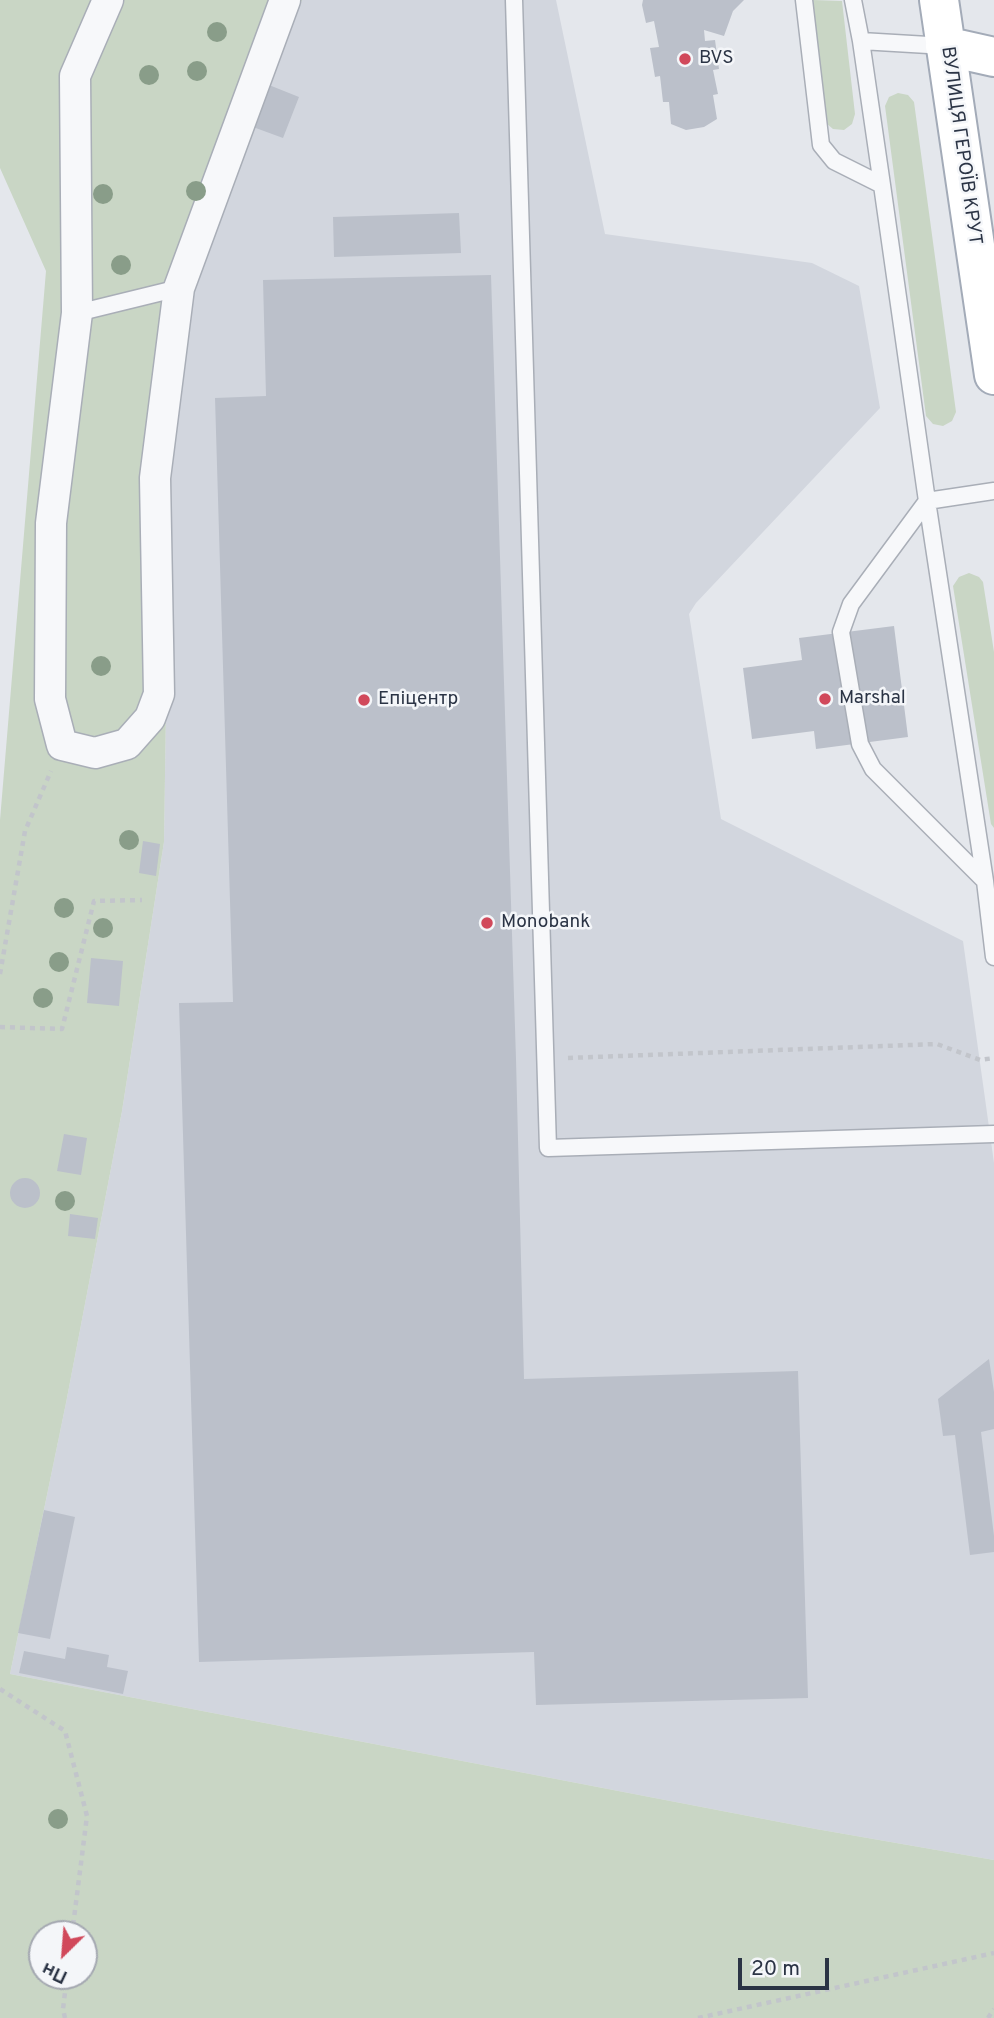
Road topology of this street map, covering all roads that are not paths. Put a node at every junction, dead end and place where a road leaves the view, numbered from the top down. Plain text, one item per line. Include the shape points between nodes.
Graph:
1 (108, 0) edge
2 (285, 0) edge
3 (514, 0) edge
4 (804, 0) edge
5 (853, 0) edge
6 (939, 0) edge
7 (861, 41) junction
8 (945, 46) junction
9 (994, 57) edge
10 (882, 185) junction
11 (179, 288) junction
12 (77, 313) junction
13 (994, 375) edge
14 (994, 491) edge
15 (927, 501) junction
16 (989, 880) edge
17 (994, 957) edge
18 (994, 1134) edge

1 - 12 street via 75,76
2 - 11 street
3 - 18 lane via 548,1148
4 - 10 lane via 821,145 834,161
5 - 7 lane
6 - 8 main road, ВУЛИЦЯ ГЕРОЇВ КРУТ
7 - 8 lane
7 - 10 lane
8 - 9 main road
8 - 13 main road, ВУЛИЦЯ ГЕРОЇВ КРУТ
10 - 15 lane
11 - 12 lane
11 - 12 street via 155,478 159,694 150,718 127,744 95,753 62,745 50,698 51,523
14 - 15 lane
15 - 16 lane
15 - 16 lane via 851,604 841,632 860,744 873,769
16 - 17 lane

